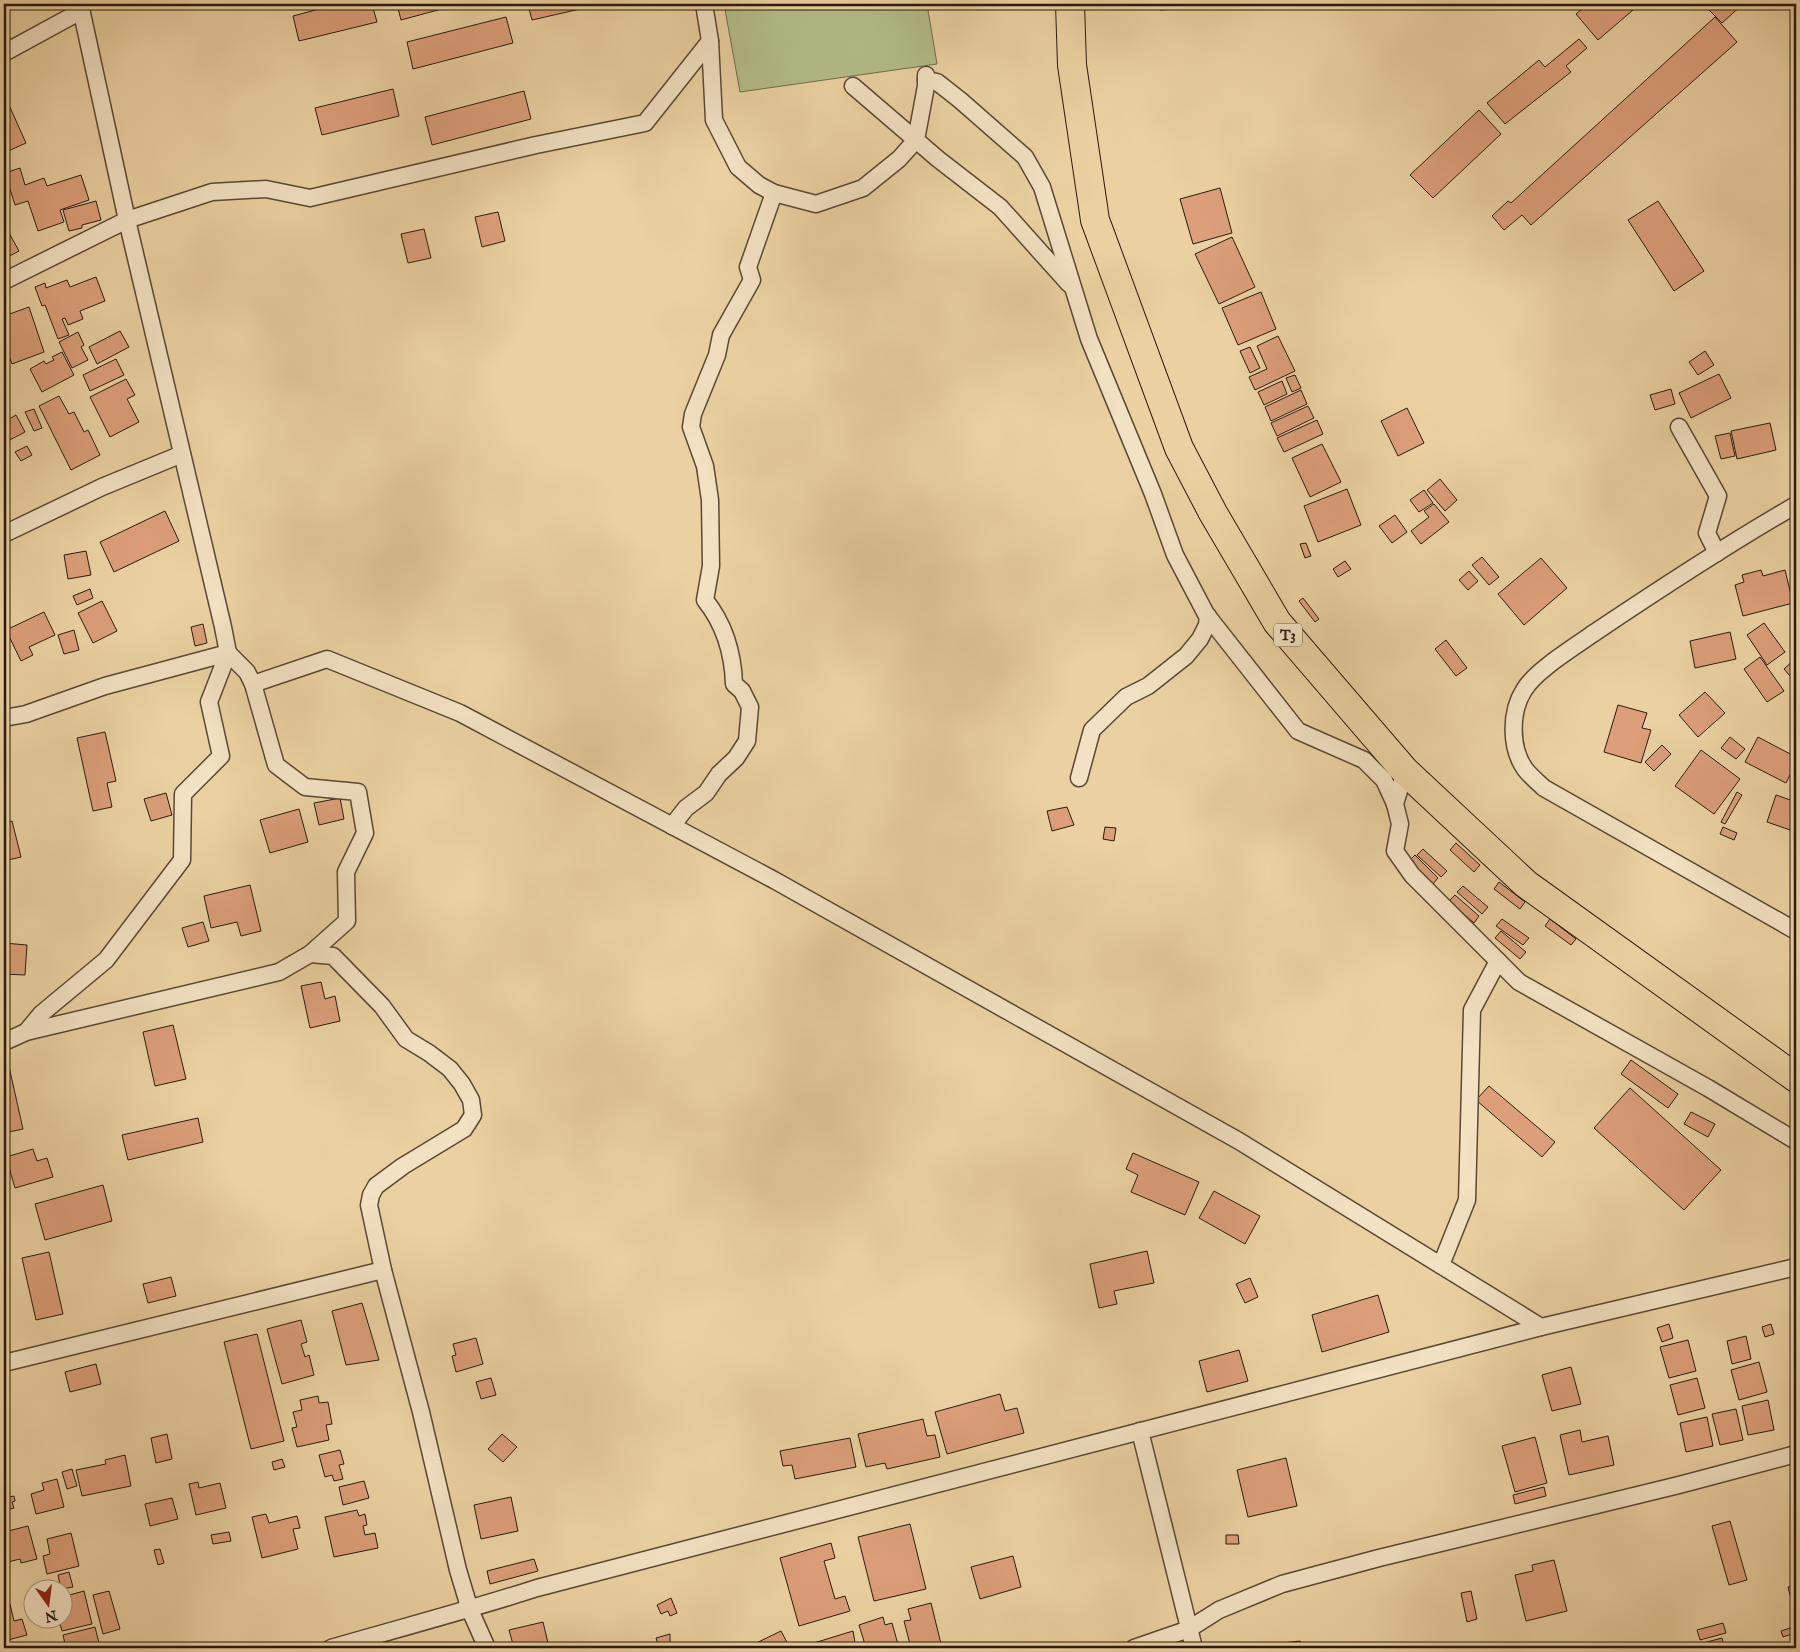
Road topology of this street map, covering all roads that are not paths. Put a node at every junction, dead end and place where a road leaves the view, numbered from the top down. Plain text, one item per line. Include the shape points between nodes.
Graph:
1 (704, 4) edge
2 (1070, 4) edge
3 (80, 8) edge
4 (710, 41) junction
5 (4, 53) edge
6 (853, 86) dead end
7 (916, 140) junction
8 (774, 193) junction
9 (127, 220) junction
10 (4, 281) edge
11 (1072, 288) junction
12 (1679, 427) dead end
13 (182, 454) junction
14 (1796, 505) edge
15 (4, 534) edge
16 (1717, 553) junction
17 (1208, 616) junction
18 (228, 654) junction
19 (253, 684) junction
20 (4, 718) edge
21 (1405, 772) junction
22 (1079, 778) dead end
23 (1395, 804) junction
24 (672, 826) junction
25 (1796, 931) edge
26 (310, 954) junction
27 (1498, 961) junction
28 (26, 1032) junction
29 (4, 1042) edge
30 (1796, 1078) edge
31 (1796, 1141) edge
32 (1441, 1265) junction
33 (1796, 1267) edge
34 (383, 1270) junction
35 (1542, 1327) junction
36 (4, 1363) edge
37 (1140, 1431) junction
38 (1796, 1454) edge
39 (470, 1610) junction
40 (1189, 1629) junction
41 (332, 1648) edge
42 (487, 1648) edge
43 (1134, 1648) edge
44 (1194, 1648) edge

1 - 4 street
2 - 21 highway, T3 via 1072,65 1095,220 1179,448 1277,622
3 - 5 street
3 - 9 street
4 - 8 street via 714,120 738,167
4 - 9 street via 645,123 310,198 266,189 212,192
6 - 7 street
7 - 8 street via 899,159 863,188 816,204
7 - 11 street via 1000,207
7 - 11 street via 926,77 960,100 1025,157 1042,187
8 - 24 street via 748,267 752,280 721,335 691,427 705,466 710,500 713,542 705,600 721,623 730,648 734,684 742,690 750,707 748,741 706,794 686,808
9 - 10 street
9 - 13 street
11 - 17 street via 1174,555
12 - 16 street via 1718,496 1707,533
13 - 15 street via 102,487
13 - 18 street
14 - 16 street
16 - 25 street via 1544,669 1524,689 1515,716 1515,744 1525,769 1544,788
17 - 22 street via 1200,639 1186,656 1148,686 1126,697 1092,730
17 - 23 street via 1298,731 1364,760 1384,780
18 - 19 street via 247,672
18 - 20 street via 106,686 26,714
18 - 28 street via 210,702 221,756 183,794 182,860 106,960 41,1014
19 - 24 street via 327,659 460,713
19 - 26 street via 276,765 305,787 358,792 365,833 346,872 347,921
21 - 23 street
21 - 30 highway, T3 via 1526,884
23 - 27 street via 1400,824 1395,850 1412,875
24 - 32 street via 1239,1141
26 - 28 street via 279,972
26 - 34 street via 333,956 382,1006 406,1039 450,1069 471,1100 473,1115 464,1129 403,1166 376,1186 371,1195 369,1205
27 - 31 street via 1519,982
27 - 32 street via 1472,1010 1467,1200
28 - 29 street
32 - 35 street
33 - 35 street
34 - 36 street
34 - 39 street
35 - 37 street
37 - 39 street via 537,1588
37 - 40 street
38 - 40 street via 1282,1584 1219,1610
39 - 41 street
39 - 42 street
40 - 43 street
40 - 44 street

